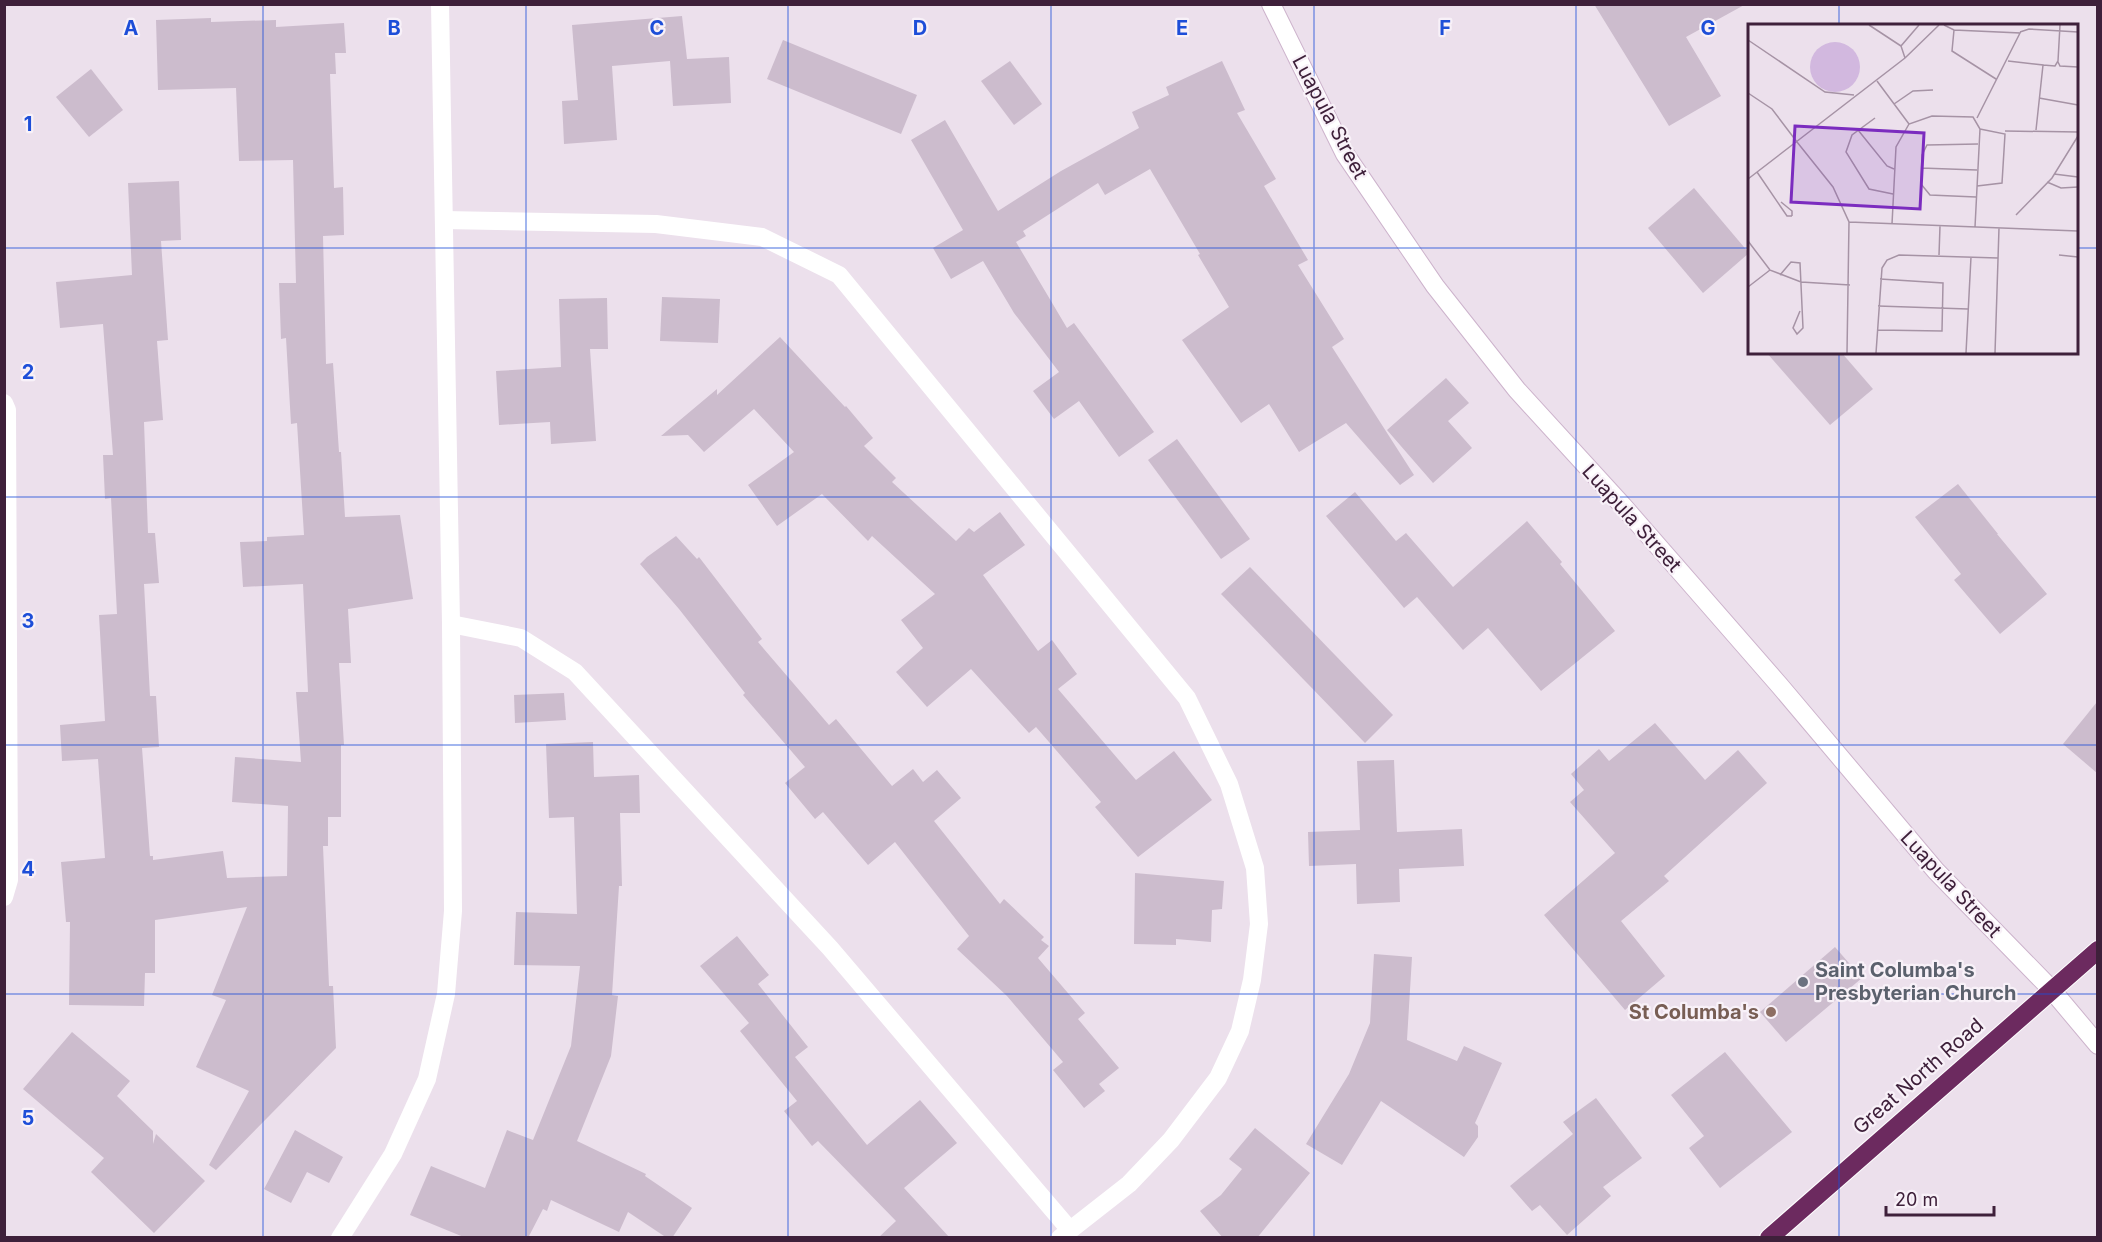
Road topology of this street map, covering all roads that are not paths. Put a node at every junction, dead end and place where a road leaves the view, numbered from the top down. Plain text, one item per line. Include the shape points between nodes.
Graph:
1 (440, 4) edge
2 (1271, 4) edge
3 (444, 220) junction
4 (4, 404) edge
5 (451, 624) junction
6 (7, 663) edge
7 (4, 897) edge
8 (2097, 950) edge
9 (2051, 989) junction
10 (2097, 1045) edge
11 (1065, 1234) edge
12 (340, 1238) edge
13 (1769, 1238) edge

1 - 3 street
2 - 9 street, Luapula Street via 1345,154 1435,286 1517,390 1780,686 1936,871
3 - 5 street
3 - 11 street via 656,224 762,237 838,275 1187,698 1229,784 1255,868 1259,924 1252,980 1239,1030 1218,1078 1172,1140 1129,1184
4 - 6 street
5 - 11 street via 521,638 575,672 830,948
5 - 12 street via 453,911 446,994 427,1079 393,1154
6 - 7 street via 9,880
8 - 9 highway, Great North Road
9 - 10 street, Luapula Street
9 - 13 highway, Great North Road

